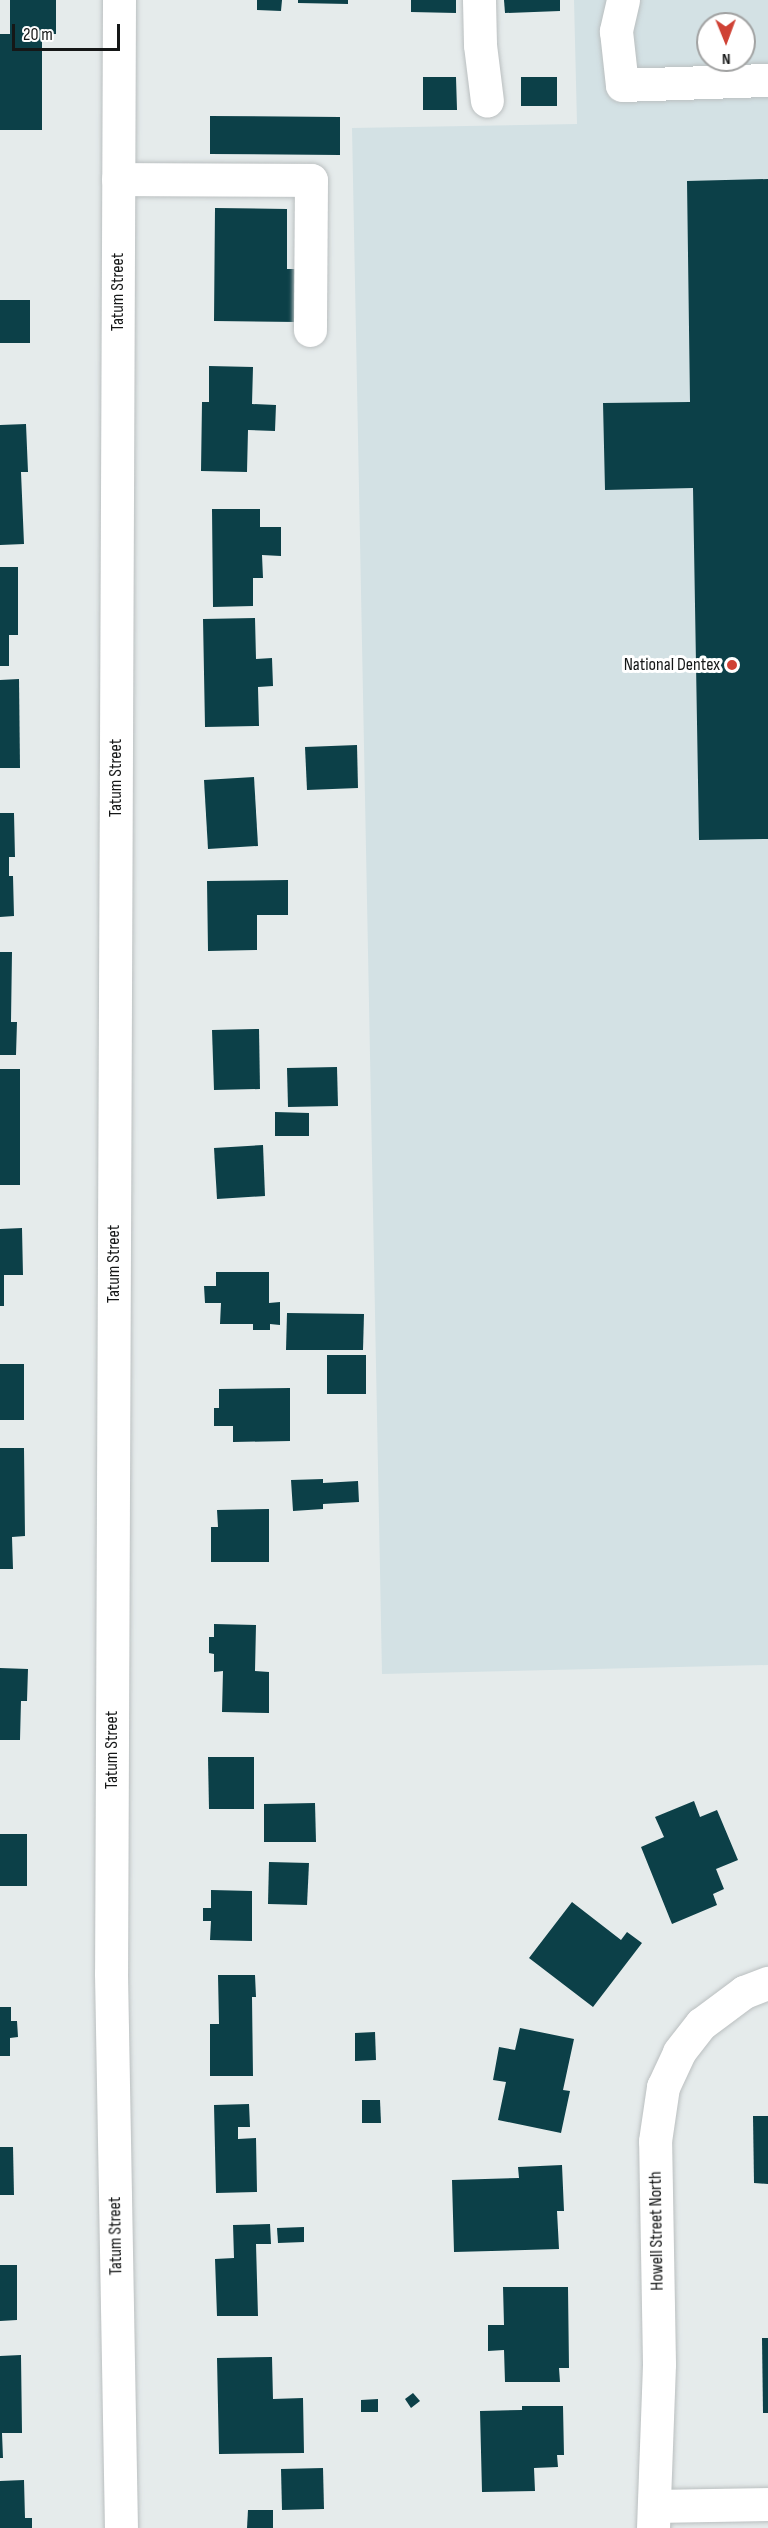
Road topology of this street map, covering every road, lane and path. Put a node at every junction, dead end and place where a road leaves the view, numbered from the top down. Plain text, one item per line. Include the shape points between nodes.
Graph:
1 (119, 0) edge
2 (479, 0) edge
3 (623, 0) edge
4 (768, 80) edge
5 (487, 101) dead end
6 (118, 179) junction
7 (310, 330) dead end
8 (768, 1983) edge
9 (768, 2504) edge
10 (654, 2517) edge
11 (121, 2528) edge

1 - 6 street, Tatum Street
2 - 5 street
3 - 4 street via 616,31 622,85
6 - 7 street via 311,180
6 - 11 street, Tatum Street via 111,1973
8 - 10 street, Howell Street North via 744,1992 701,2024 679,2052 663,2087 655,2141 659,2364
9 - 10 street

